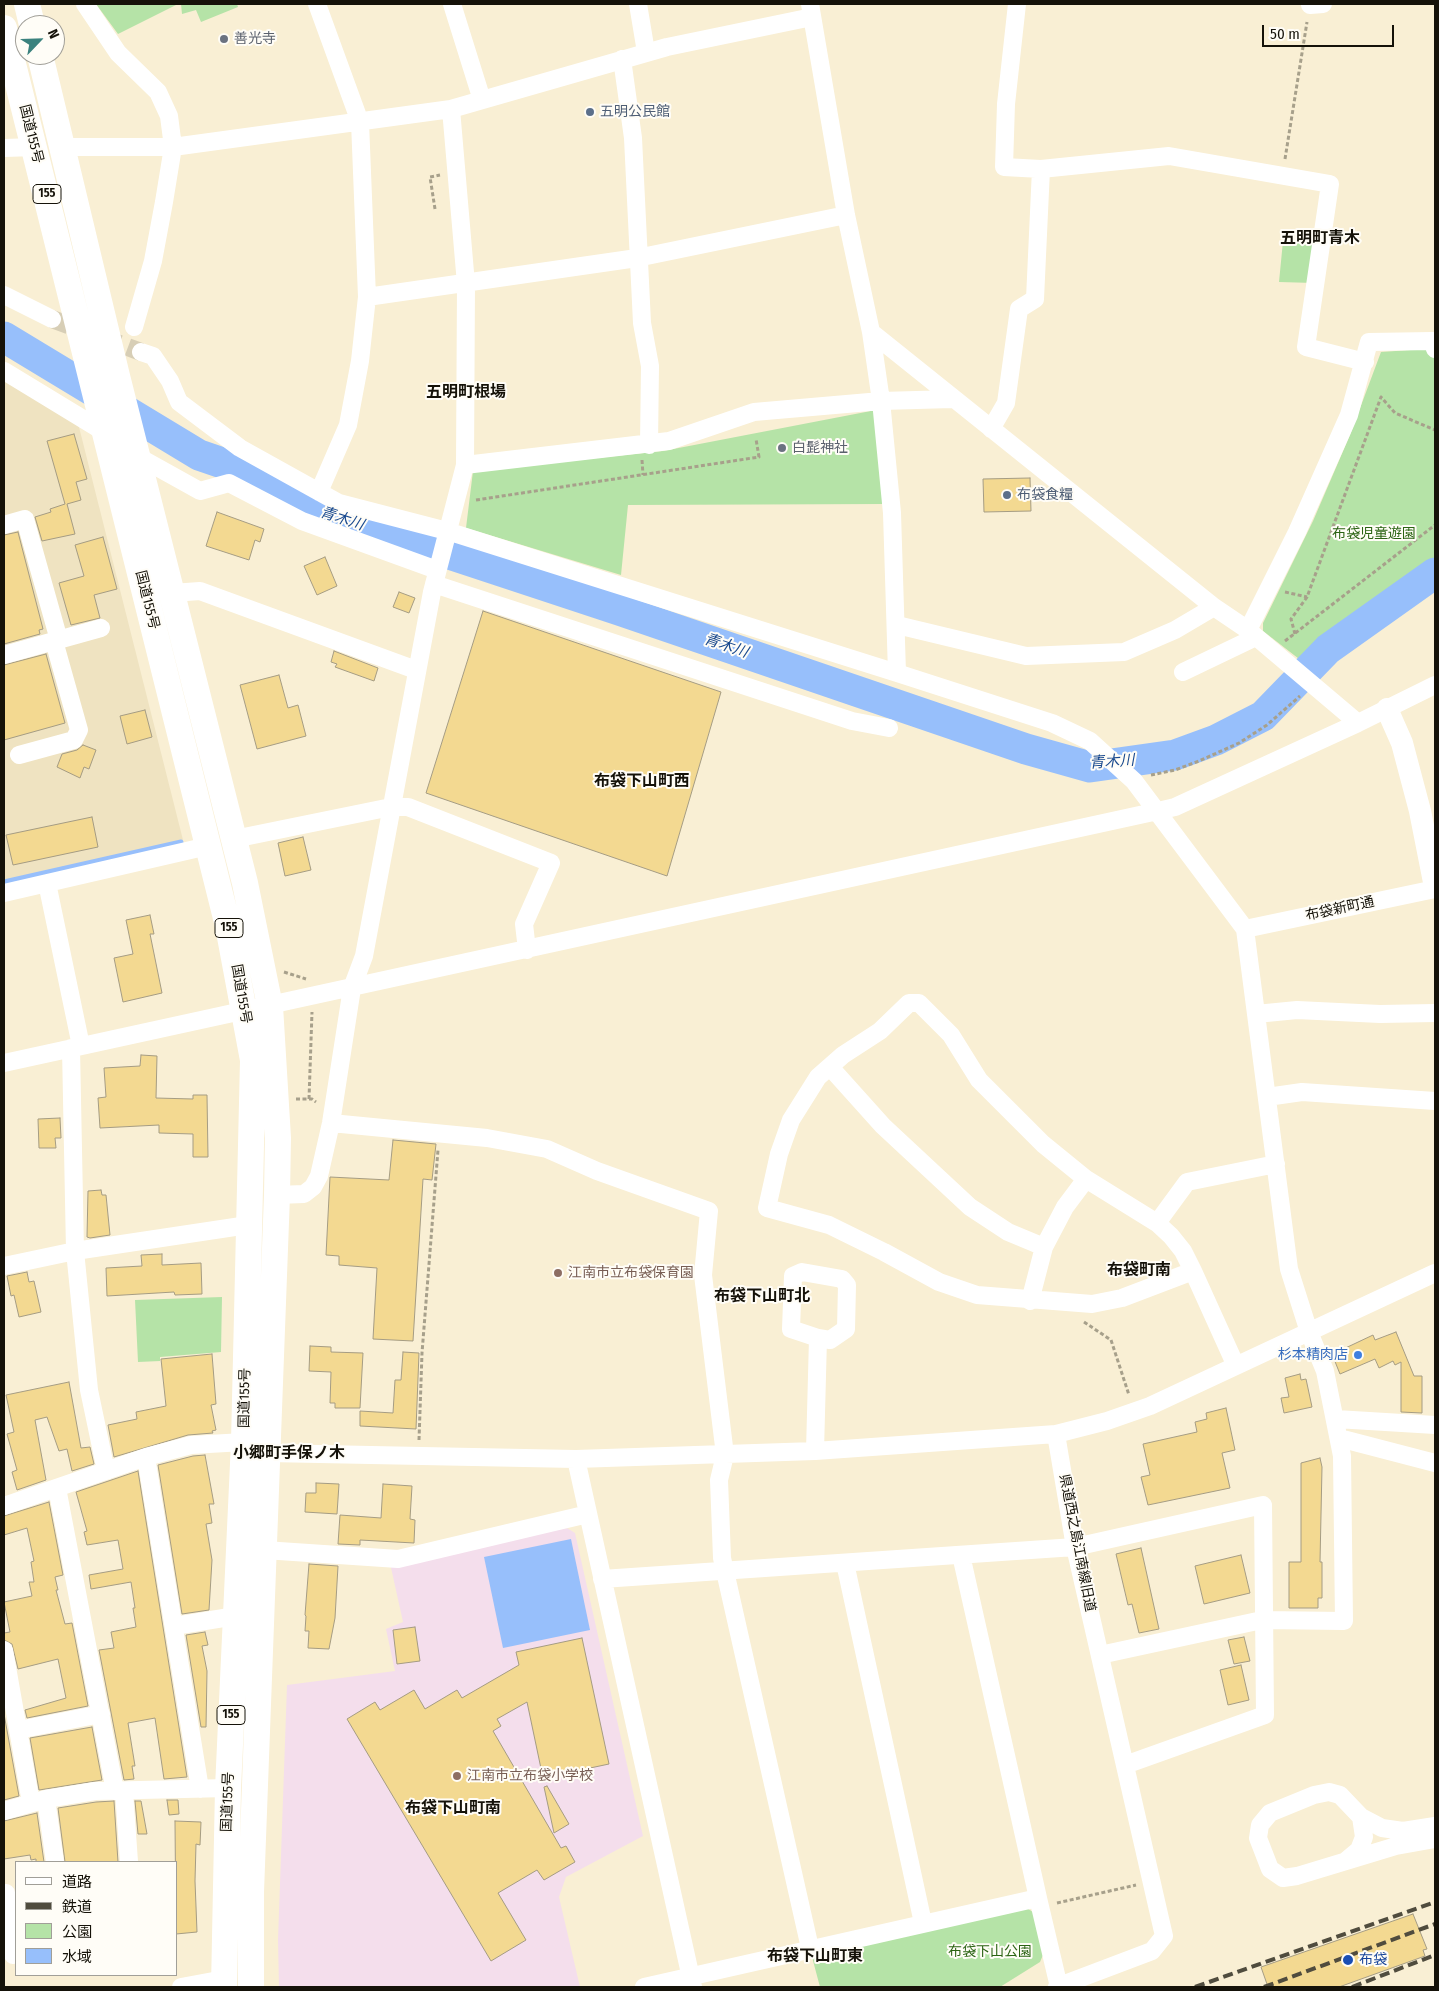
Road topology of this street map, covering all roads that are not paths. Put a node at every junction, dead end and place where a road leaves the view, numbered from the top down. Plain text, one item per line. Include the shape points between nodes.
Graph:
1 (86, 4) edge
2 (317, 4) edge
3 (452, 4) edge
4 (638, 4) edge
5 (1017, 4) edge
6 (811, 10) edge
7 (4, 28) edge
8 (646, 52) junction
9 (622, 59) junction
10 (42, 65) edge
11 (482, 100) junction
12 (451, 109) junction
13 (360, 122) junction
14 (63, 147) junction
15 (173, 147) junction
16 (4, 148) edge
17 (35, 148) junction
18 (1042, 169) junction
19 (846, 214) junction
20 (637, 258) junction
21 (466, 284) junction
22 (4, 295) edge
23 (367, 297) junction
24 (52, 319) tunnel mouth
25 (134, 327) dead end
26 (871, 332) junction
27 (1435, 349) edge
28 (141, 352) tunnel mouth
29 (1365, 362) junction
30 (4, 371) edge
31 (952, 399) junction
32 (881, 401) junction
33 (991, 429) junction
34 (106, 430) junction
35 (135, 451) junction
36 (646, 451) junction
37 (465, 465) junction
38 (319, 492) junction
39 (4, 525) edge
40 (446, 535) junction
41 (436, 573) junction
42 (172, 593) junction
43 (1214, 607) junction
44 (897, 625) junction
45 (101, 628) dead end
46 (1252, 634) junction
47 (57, 640) junction
48 (4, 655) edge
49 (416, 670) junction
50 (1183, 672) dead end
51 (898, 673) junction
52 (1435, 685) edge
53 (1387, 708) junction
54 (1358, 723) junction
55 (890, 728) dead end
56 (19, 755) dead end
57 (391, 807) junction
58 (1158, 811) junction
59 (234, 840) junction
60 (208, 846) junction
61 (48, 883) junction
62 (1435, 888) edge
63 (4, 893) edge
64 (1245, 929) junction
65 (527, 950) junction
66 (352, 988) junction
67 (270, 1006) junction
68 (244, 1011) junction
69 (1435, 1013) edge
70 (1256, 1014) junction
71 (76, 1047) junction
72 (4, 1063) edge
73 (830, 1067) junction
74 (1267, 1097) junction
75 (1435, 1101) edge
76 (331, 1123) junction
77 (1276, 1164) junction
78 (1086, 1179) junction
79 (277, 1195) junction
80 (1157, 1224) junction
81 (248, 1225) junction
82 (1044, 1247) junction
83 (74, 1251) junction
84 (4, 1266) edge
85 (1193, 1271) junction
86 (1435, 1273) edge
87 (1030, 1301) junction
88 (1309, 1332) junction
89 (818, 1338) dead end
90 (1236, 1366) junction
91 (1336, 1419) junction
92 (1435, 1426) edge
93 (1056, 1434) junction
94 (1339, 1438) junction
95 (244, 1442) junction
96 (815, 1451) junction
97 (268, 1453) junction
98 (725, 1455) junction
99 (146, 1457) junction
100 (576, 1459) junction
101 (1435, 1463) edge
102 (106, 1471) junction
103 (57, 1488) junction
104 (4, 1506) edge
105 (588, 1514) junction
106 (1076, 1547) junction
107 (264, 1550) junction
108 (961, 1555) junction
109 (845, 1563) junction
110 (725, 1571) junction
111 (602, 1580) junction
112 (236, 1616) junction
113 (1262, 1620) junction
114 (174, 1626) junction
115 (4, 1650) edge
116 (1100, 1655) junction
117 (101, 1714) junction
118 (18, 1730) junction
119 (1125, 1765) junction
120 (228, 1788) junction
121 (200, 1789) junction
122 (120, 1791) junction
123 (38, 1801) junction
124 (4, 1811) edge
125 (1361, 1817) junction
126 (1435, 1826) edge
127 (1435, 1839) edge
128 (55, 1861) edge
129 (129, 1861) edge
130 (1347, 1861) junction
131 (6, 1894) dead end
132 (1038, 1898) junction
133 (923, 1923) junction
134 (810, 1948) junction
135 (11, 1956) edge
136 (692, 1982) edge
137 (224, 1983) edge
138 (181, 1987) edge
139 (251, 1987) edge
140 (644, 1987) edge
141 (1058, 1987) edge

1 - 15 street via 118,53 158,92 169,116
2 - 13 street
3 - 11 street
4 - 8 street
5 - 18 street via 1006,104 1004,167
6 - 8 street
6 - 19 street
7 - 17 highway, 国道155号 / 155
8 - 9 street
9 - 11 street
9 - 20 street via 633,138
10 - 14 highway, 国道155号 / 155
11 - 12 street
12 - 13 street
12 - 21 street
13 - 15 street
13 - 23 street
14 - 15 street
14 - 35 highway, 国道155号 / 155
15 - 25 street via 153,262
16 - 17 street
17 - 34 highway, 国道155号 / 155
18 - 29 street via 1170,156 1330,184 1306,347
18 - 33 street via 1035,299 1020,308 1006,402
19 - 20 street
19 - 26 street
20 - 21 street
20 - 36 street via 642,322 650,366
21 - 23 street
21 - 37 street
22 - 24 street
23 - 38 street via 348,425
26 - 31 street
26 - 32 street
27 - 29 street via 1433,342 1369,342
28 - 38 street via 153,356 179,402 240,448
29 - 46 street via 1349,415
30 - 34 street
31 - 32 street
31 - 33 street
32 - 36 street via 754,412
32 - 44 street via 892,513
33 - 43 street
34 - 60 highway, 国道155号 / 155
35 - 41 street via 200,491 229,484 302,522
35 - 42 highway, 国道155号 / 155
36 - 37 street
37 - 40 street
38 - 40 street via 339,503
39 - 47 street via 26,519
40 - 41 street
40 - 51 street
41 - 49 street
41 - 55 street via 852,721
42 - 49 street via 200,591
42 - 59 highway, 国道155号 / 155
43 - 44 street via 1175,630 1124,652 1026,656
43 - 46 street
44 - 51 street
45 - 47 street
46 - 50 street
46 - 54 street
47 - 48 street
47 - 56 street via 79,730 74,740
49 - 57 street
51 - 58 street via 1052,723 1090,741 1131,778
52 - 53 street
53 - 54 street
53 - 62 main road via 1402,743
54 - 58 street via 1175,807
57 - 59 street
57 - 65 street via 408,807 551,863 524,924
57 - 66 street via 364,956
58 - 64 street
58 - 65 street
59 - 67 highway, 国道155号 / 155
60 - 61 street
60 - 68 highway, 国道155号 / 155
61 - 63 street
61 - 71 street
62 - 64 street, 布袋新町通
64 - 70 street
65 - 66 street
66 - 67 street
66 - 76 street
67 - 68 street
67 - 79 highway, 国道155号 / 155 via 278,1138
68 - 71 street
68 - 81 highway, 国道155号 / 155 via 253,1060
69 - 70 street via 1297,1010
70 - 74 street
71 - 72 street
71 - 83 street
73 - 78 street via 880,1031 909,1002 919,1003 951,1035 979,1080 1043,1144
73 - 82 street via 883,1126 970,1206 1008,1232
73 - 87 street via 818,1077 790,1120 767,1208 829,1225 958,1290
74 - 75 street via 1302,1092
74 - 77 street
76 - 79 street via 319,1176 313,1187 304,1194
76 - 98 street via 487,1138 547,1150 709,1211 702,1275
77 - 80 street via 1187,1182
77 - 88 street via 1289,1268
78 - 80 street
78 - 82 street via 1065,1207
79 - 97 highway, 国道155号 / 155
80 - 85 street via 1183,1251
81 - 83 street
81 - 95 highway, 国道155号 / 155
82 - 87 street
83 - 84 street
83 - 102 street via 89,1390
85 - 87 street via 1105,1303
85 - 90 street
86 - 88 street
88 - 90 street
88 - 91 street via 1325,1371
89 - 96 street
90 - 93 street via 1134,1412
91 - 92 street
91 - 94 street
93 - 96 street
93 - 106 street, 県道西之島江南線旧道
94 - 101 street
94 - 113 street via 1344,1474 1344,1621
95 - 97 street
95 - 99 street via 191,1445
95 - 112 highway, 国道155号 / 155
96 - 98 street
97 - 100 street
97 - 107 highway, 国道155号 / 155
98 - 100 street
98 - 110 street via 719,1480
99 - 102 street
99 - 114 street
100 - 105 street
102 - 103 street
103 - 104 street
103 - 117 street
105 - 107 street via 398,1559
105 - 111 street
106 - 108 street
106 - 113 street via 1263,1505
106 - 116 street, 県道西之島江南線旧道
107 - 139 highway, 国道155号 / 155 via 251,1892
108 - 109 street
108 - 132 street
109 - 110 street
109 - 133 street
110 - 111 street
110 - 134 street
111 - 136 street
112 - 114 street
112 - 120 highway, 国道155号 / 155
113 - 116 street
113 - 119 street via 1265,1714
114 - 121 street
115 - 118 street
116 - 119 street, 県道西之島江南線旧道
117 - 118 street
117 - 122 street
118 - 123 street
119 - 141 street, 県道西之島江南線旧道 via 1164,1936 1152,1951
120 - 121 street
120 - 137 highway, 国道155号 / 155
121 - 122 street
122 - 123 street via 95,1791
122 - 129 street
123 - 124 street
123 - 128 street
125 - 126 street via 1382,1828 1403,1831
125 - 130 street via 1364,1838 1359,1850
125 - 130 street via 1340,1795 1329,1792 1270,1813 1260,1825 1258,1838 1270,1868 1283,1878
127 - 130 street via 1396,1846
131 - 135 street
132 - 133 street
132 - 141 street
133 - 134 street
134 - 136 street
136 - 140 street
137 - 138 street

